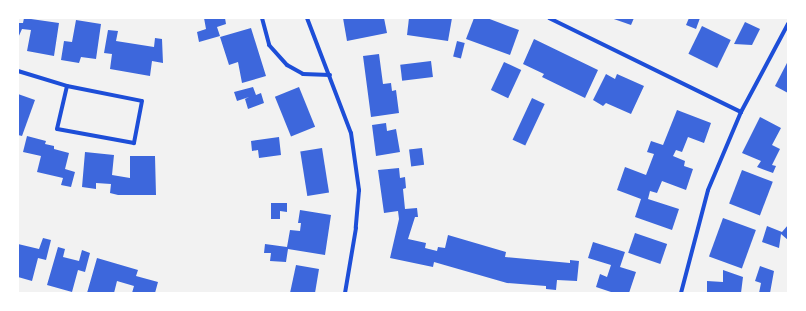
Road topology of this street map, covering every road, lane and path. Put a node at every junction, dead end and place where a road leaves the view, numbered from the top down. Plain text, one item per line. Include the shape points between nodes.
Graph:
1 (262, 18) edge
2 (307, 18) edge
3 (549, 18) edge
4 (788, 24) edge
5 (18, 71) edge
6 (330, 75) junction
7 (66, 86) junction
8 (741, 112) junction
9 (345, 293) edge
10 (681, 293) edge

1 - 6 street via 269,45 287,65 302,74
2 - 6 street
3 - 8 street
4 - 8 street
5 - 7 street
6 - 9 street via 351,132 359,190 356,228
7 - 7 street via 57,129 134,143 142,101
8 - 10 street via 708,190

